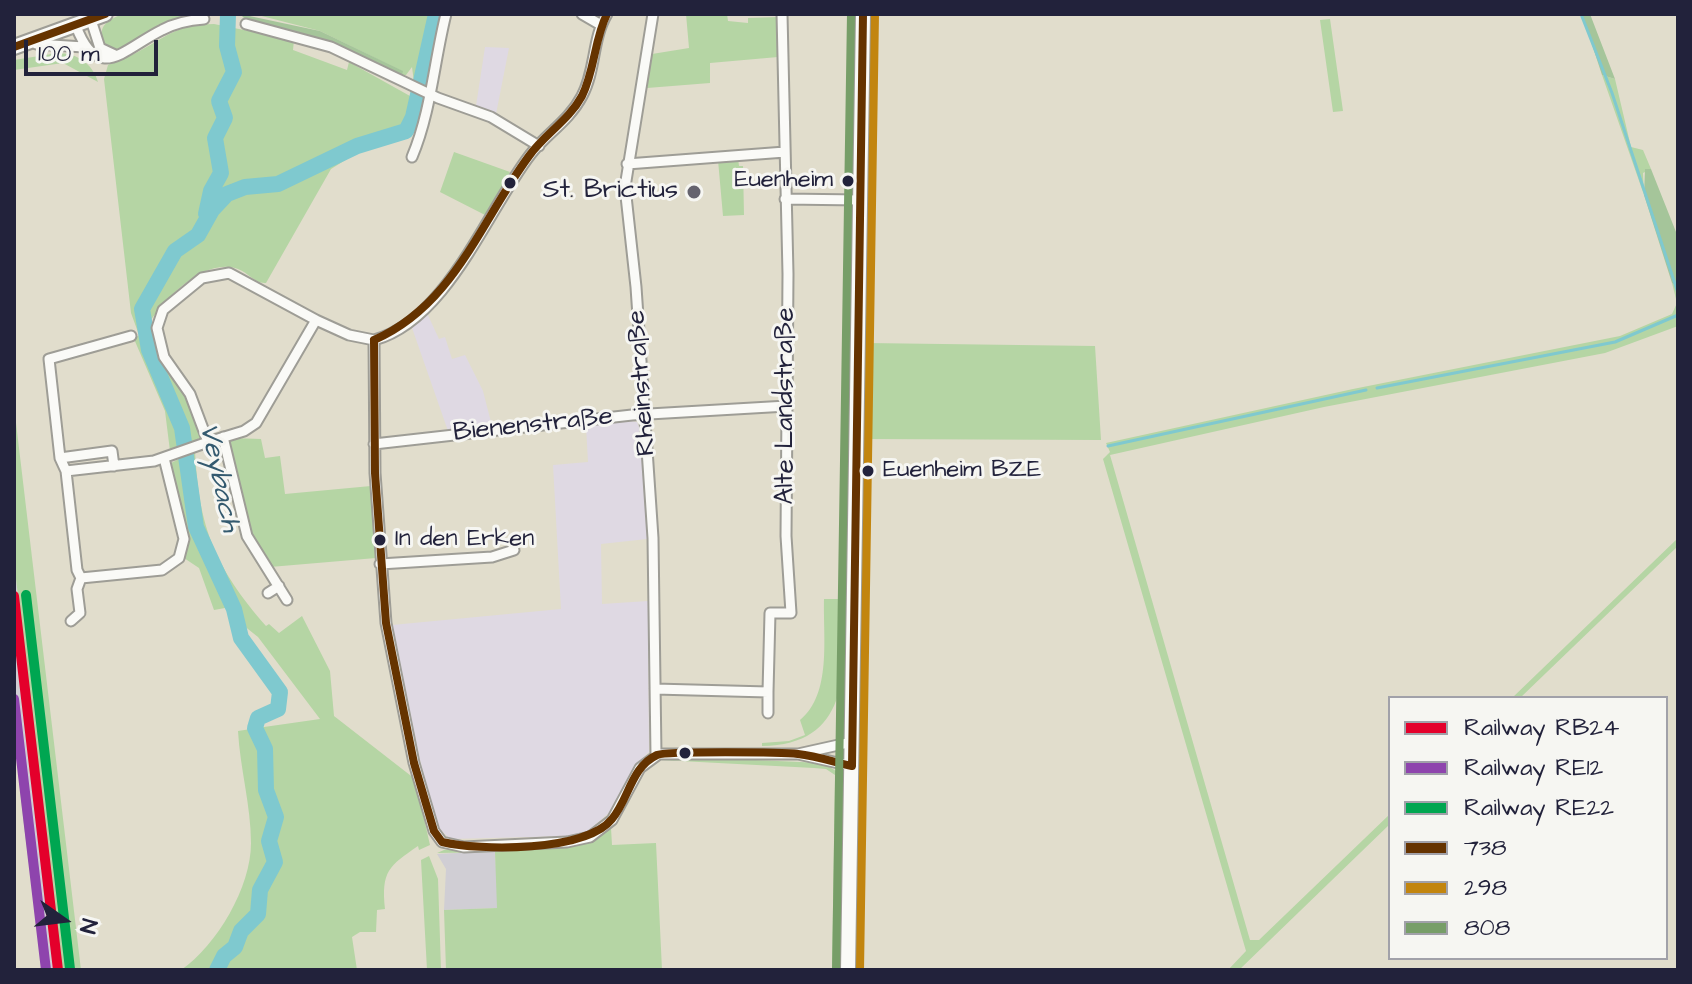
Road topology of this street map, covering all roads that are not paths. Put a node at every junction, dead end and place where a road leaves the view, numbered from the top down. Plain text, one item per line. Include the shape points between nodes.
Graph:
1 (446, 14) edge
2 (582, 14) edge
3 (607, 14) edge
4 (653, 14) edge
5 (782, 14) edge
6 (863, 14) edge
7 (98, 17) edge
8 (204, 19) dead end
9 (246, 24) dead end
10 (601, 25) junction
11 (76, 26) junction
12 (19, 46) edge
13 (84, 47) junction
14 (115, 55) junction
15 (428, 93) junction
16 (539, 146) junction
17 (785, 152) junction
18 (412, 157) dead end
19 (627, 164) junction
20 (785, 199) junction
21 (860, 200) junction
22 (316, 320) junction
23 (131, 336) dead end
24 (374, 340) junction
25 (787, 406) junction
26 (645, 416) junction
27 (223, 437) junction
28 (208, 442) junction
29 (374, 444) junction
30 (60, 458) junction
31 (164, 458) junction
32 (114, 466) junction
33 (66, 471) junction
34 (514, 550) dead end
35 (380, 564) junction
36 (81, 578) junction
37 (279, 586) junction
38 (268, 593) dead end
39 (287, 600) dead end
40 (71, 621) dead end
41 (655, 689) junction
42 (768, 692) junction
43 (768, 713) dead end
44 (852, 742) junction
45 (798, 754) junction
46 (656, 755) junction
47 (852, 766) junction
48 (848, 970) edge

1 - 15 street
2 - 10 street
3 - 10 street
4 - 19 street, Rheinstraße
5 - 17 street, Alte Landstraße
6 - 21 main road
7 - 11 main road
7 - 14 street via 100,48
8 - 14 street via 168,27
9 - 15 street via 331,47
10 - 16 street via 583,95
11 - 12 main road
11 - 13 street
12 - 13 street
13 - 14 street via 97,57
15 - 16 street via 491,117
15 - 18 street
16 - 24 street via 447,284 407,322
17 - 19 street
17 - 20 street, Alte Landstraße
19 - 26 street, Rheinstraße
20 - 21 street
20 - 25 street, Alte Landstraße
21 - 44 main road
22 - 24 street
22 - 27 street via 256,423
22 - 28 street via 221,272 193,284 169,303 158,318 158,337 164,357 190,394
23 - 30 street via 49,359
24 - 29 street
25 - 26 street, Bienenstraße
25 - 42 street, Alte Landstraße via 791,613 770,613
26 - 29 street, Bienenstraße
26 - 41 street, Rheinstraße via 655,571
27 - 28 street
27 - 37 street via 247,536
28 - 31 street
29 - 35 street
30 - 32 street via 112,451
30 - 33 street
31 - 32 street
31 - 36 street via 184,539 179,558 159,570
32 - 33 street
33 - 36 street
34 - 35 street via 492,557
35 - 46 street via 386,623 414,763 442,842 458,848 590,837 612,820 640,768
36 - 40 street via 80,613
37 - 38 street
37 - 39 street
41 - 42 street
41 - 46 street, Rheinstraße
42 - 43 street
44 - 45 street
44 - 47 main road
45 - 46 street
45 - 47 street
47 - 48 main road

